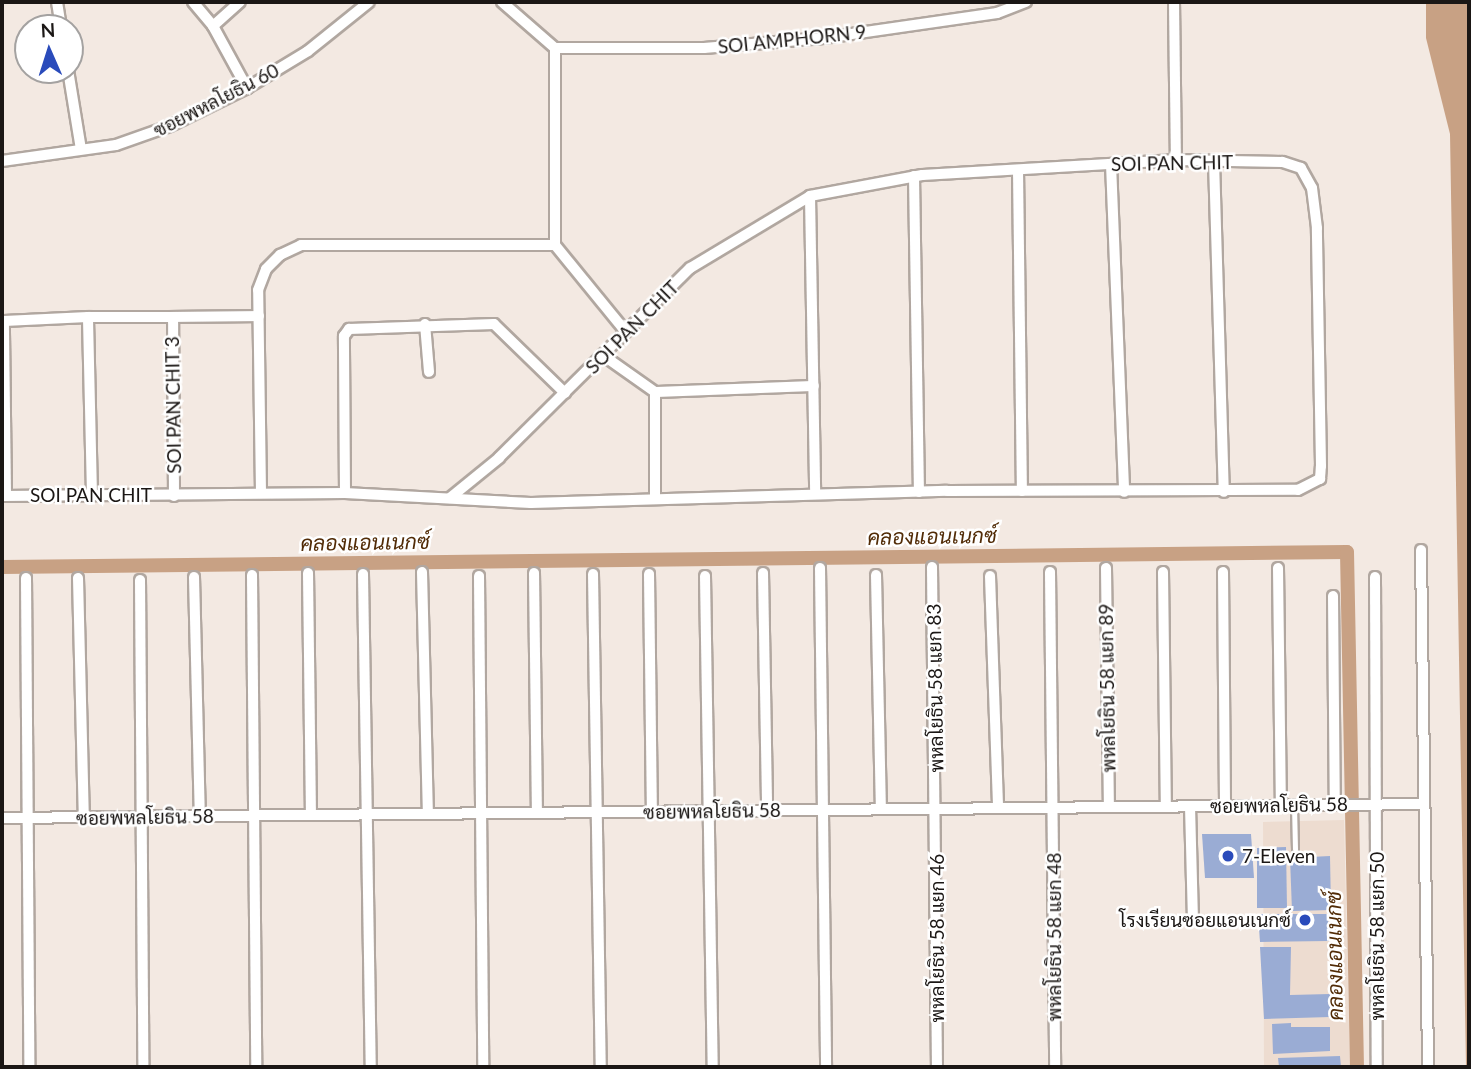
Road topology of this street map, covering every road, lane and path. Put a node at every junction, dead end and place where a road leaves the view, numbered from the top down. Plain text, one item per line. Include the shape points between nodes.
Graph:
1 (193, 2) edge
2 (240, 2) edge
3 (369, 2) edge
4 (502, 2) edge
5 (1026, 2) edge
6 (1174, 2) edge
7 (213, 26) junction
8 (555, 48) junction
9 (70, 84) edge
10 (247, 89) junction
11 (81, 149) junction
12 (1176, 160) junction
13 (2, 161) edge
14 (1214, 161) junction
15 (1111, 164) junction
16 (1017, 170) junction
17 (914, 176) junction
18 (810, 196) junction
19 (555, 245) junction
20 (259, 316) junction
21 (88, 317) junction
22 (173, 317) junction
23 (425, 324) junction
24 (626, 332) junction
25 (604, 356) junction
26 (429, 372) dead end
27 (814, 386) junction
28 (655, 392) junction
29 (565, 393) junction
30 (1022, 491) junction
31 (345, 492) junction
32 (919, 492) junction
33 (1124, 492) junction
34 (1224, 492) junction
35 (261, 493) junction
36 (815, 494) junction
37 (92, 495) junction
38 (4, 496) edge
39 (174, 496) junction
40 (450, 498) junction
41 (655, 498) junction
42 (1420, 550) dead end
43 (932, 567) dead end
44 (820, 568) dead end
45 (1106, 568) dead end
46 (1278, 568) dead end
47 (422, 572) dead end
48 (1050, 572) dead end
49 (1163, 572) dead end
50 (1223, 572) dead end
51 (308, 573) dead end
52 (534, 573) dead end
53 (763, 573) dead end
54 (363, 574) dead end
55 (593, 574) dead end
56 (649, 574) dead end
57 (252, 575) dead end
58 (876, 575) dead end
59 (479, 576) dead end
60 (705, 576) dead end
61 (990, 576) dead end
62 (194, 577) dead end
63 (1375, 577) dead end
64 (26, 578) dead end
65 (78, 578) dead end
66 (140, 580) dead end
67 (1333, 596) dead end
68 (1376, 804) junction
69 (1422, 804) junction
70 (1281, 805) junction
71 (1294, 805) junction
72 (1339, 805) junction
73 (1166, 806) junction
74 (1190, 806) junction
75 (1225, 806) junction
76 (1054, 807) junction
77 (1109, 807) junction
78 (998, 808) junction
79 (881, 809) junction
80 (937, 809) junction
81 (767, 810) junction
82 (823, 810) junction
83 (652, 811) junction
84 (707, 811) junction
85 (596, 812) junction
86 (480, 813) junction
87 (537, 813) junction
88 (367, 814) junction
89 (428, 814) junction
90 (311, 815) junction
91 (200, 816) junction
92 (254, 816) junction
93 (84, 817) junction
94 (142, 817) junction
95 (2, 818) edge
96 (30, 818) junction
97 (1295, 849) dead end
98 (1193, 918) dead end
99 (29, 1067) edge
100 (143, 1067) edge
101 (256, 1067) edge
102 (371, 1067) edge
103 (484, 1067) edge
104 (601, 1067) edge
105 (713, 1067) edge
106 (826, 1067) edge
107 (937, 1067) edge
108 (1055, 1067) edge
109 (1377, 1067) edge
110 (1428, 1067) edge

1 - 7 street
2 - 7 street
3 - 10 street, ซอยพหลโยธิน 60 via 308,51
4 - 8 street
5 - 8 street, SOI AMPHORN 9 via 997,13 824,38 704,48
6 - 12 street
7 - 10 street
8 - 19 street
9 - 11 street
10 - 11 street, ซอยพหลโยธิน 60 via 142,138
11 - 13 street, ซอยพหลโยธิน 60
12 - 14 street, SOI PAN CHIT
12 - 15 street, SOI PAN CHIT
14 - 34 street
14 - 34 street, SOI PAN CHIT via 1282,162 1301,168 1312,188 1317,228 1320,479 1298,490
15 - 16 street, SOI PAN CHIT
15 - 33 street
16 - 17 street, SOI PAN CHIT
16 - 30 street
17 - 18 street, SOI PAN CHIT
17 - 32 street
18 - 24 street, SOI PAN CHIT via 690,268
18 - 27 street
19 - 20 street via 301,245 280,255 266,269 258,290
19 - 24 street
20 - 22 street, SOI PAN CHIT 3
20 - 35 street
21 - 22 street
21 - 37 street
21 - 38 street via 4,321
22 - 39 street, SOI PAN CHIT 3
23 - 26 street
23 - 29 street via 494,324
23 - 31 street via 358,326 344,336
24 - 25 street, SOI PAN CHIT
25 - 28 street
25 - 29 street, SOI PAN CHIT
27 - 28 street
27 - 36 street
28 - 41 street
29 - 40 street, SOI PAN CHIT
30 - 32 street
30 - 33 street
31 - 35 street, SOI PAN CHIT
31 - 40 street, SOI PAN CHIT
32 - 36 street
33 - 34 street
35 - 39 street, SOI PAN CHIT
36 - 41 street
37 - 38 street, SOI PAN CHIT
37 - 39 street, SOI PAN CHIT
40 - 41 street via 531,503
42 - 69 street
43 - 80 street, พหลโยธิน 58 แยก 83
44 - 82 street
45 - 77 street, พหลโยธิน 58 แยก 89
46 - 70 street
47 - 89 street
48 - 76 street, พหลโยธิน 58 แยก 48
49 - 73 street
50 - 75 street
51 - 90 street
52 - 87 street
53 - 81 street
54 - 88 street
55 - 85 street
56 - 83 street
57 - 92 street
58 - 79 street
59 - 86 street
60 - 84 street
61 - 78 street
62 - 91 street
63 - 68 street, พหลโยธิน 58 แยก 50
64 - 96 street
65 - 93 street
66 - 94 street
67 - 72 street
68 - 69 street, ซอยพหลโยธิน 58
68 - 72 street, ซอยพหลโยธิน 58
68 - 109 street, พหลโยธิน 58 แยก 50
69 - 110 street
70 - 71 street, ซอยพหลโยธิน 58
70 - 75 street, ซอยพหลโยธิน 58
71 - 72 street, ซอยพหลโยธิน 58
71 - 97 lane
73 - 74 street, ซอยพหลโยธิน 58
73 - 77 street, ซอยพหลโยธิน 58
74 - 75 street, ซอยพหลโยธิน 58
74 - 98 street
76 - 77 street, ซอยพหลโยธิน 58
76 - 78 street, ซอยพหลโยธิน 58
76 - 108 street, พหลโยธิน 58 แยก 48
78 - 80 street, ซอยพหลโยธิน 58
79 - 80 street, ซอยพหลโยธิน 58
79 - 82 street, ซอยพหลโยธิน 58
80 - 107 street, พหลโยธิน 58 แยก 46
81 - 82 street, ซอยพหลโยธิน 58
81 - 84 street, ซอยพหลโยธิน 58
82 - 106 street
83 - 84 street, ซอยพหลโยธิน 58
83 - 85 street, ซอยพหลโยธิน 58
84 - 105 street
85 - 87 street, ซอยพหลโยธิน 58
85 - 104 street
86 - 87 street, ซอยพหลโยธิน 58
86 - 89 street, ซอยพหลโยธิน 58
86 - 103 street
88 - 89 street, ซอยพหลโยธิน 58
88 - 90 street, ซอยพหลโยธิน 58
88 - 102 street
90 - 92 street, ซอยพหลโยธิน 58
91 - 92 street, ซอยพหลโยธิน 58
91 - 94 street, ซอยพหลโยธิน 58
92 - 101 street
93 - 94 street, ซอยพหลโยธิน 58
93 - 96 street, ซอยพหลโยธิน 58
94 - 100 street
95 - 96 street, ซอยพหลโยธิน 58
96 - 99 street

